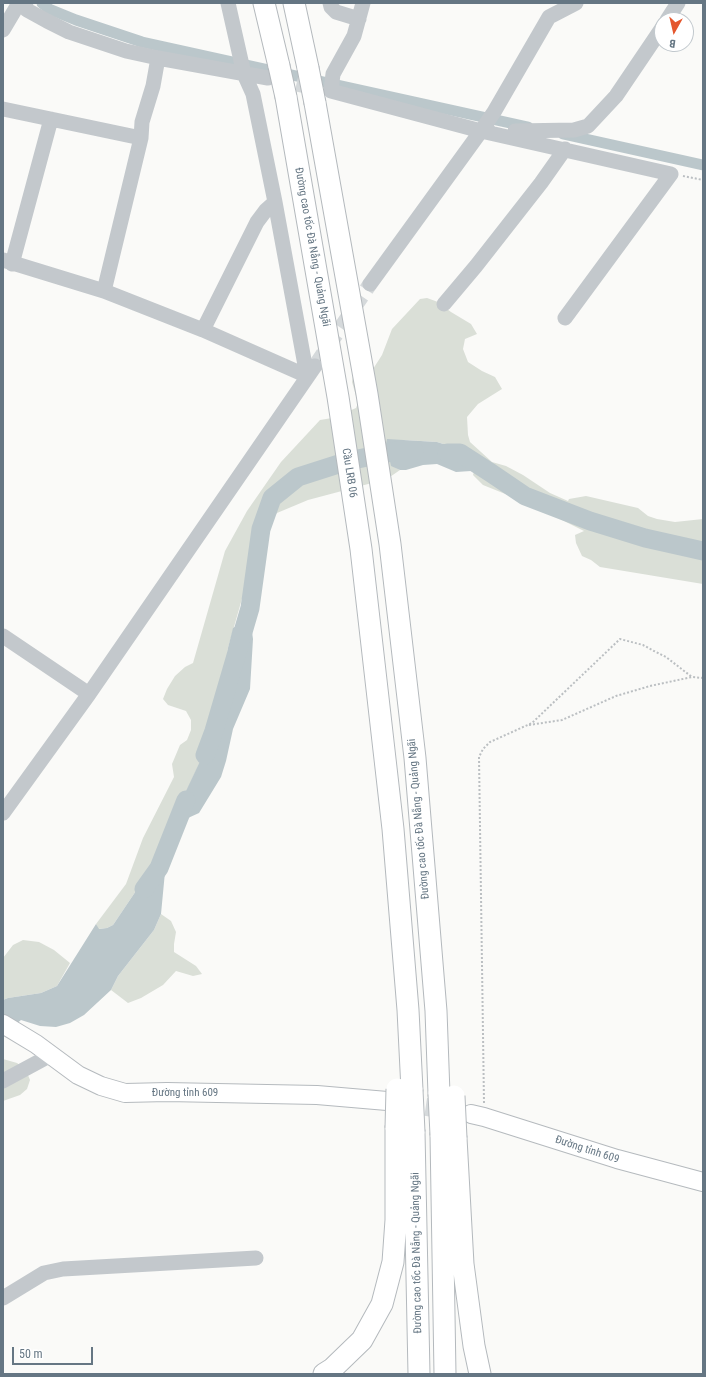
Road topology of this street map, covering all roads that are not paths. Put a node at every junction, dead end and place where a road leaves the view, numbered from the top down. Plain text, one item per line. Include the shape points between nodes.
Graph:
1 (19, 3) edge
2 (25, 3) edge
3 (228, 3) edge
4 (264, 3) edge
5 (294, 3) edge
6 (330, 3) edge
7 (363, 3) edge
8 (576, 3) edge
9 (678, 3) edge
10 (672, 12) edge
11 (359, 20) junction
12 (3, 30) edge
13 (654, 40) edge
14 (158, 58) junction
15 (244, 72) junction
16 (273, 72) junction
17 (3, 109) edge
18 (51, 119) junction
19 (483, 128) junction
20 (141, 138) junction
21 (565, 149) junction
22 (275, 202) junction
23 (8, 262) edge
24 (370, 284) tunnel mouth
25 (104, 291) junction
26 (444, 304) dead end
27 (565, 318) dead end
28 (203, 330) junction
29 (311, 371) junction
30 (338, 397) joint
31 (3, 636) edge
32 (89, 694) junction
33 (3, 813) edge
34 (3, 1024) edge
35 (51, 1055) junction
36 (3, 1081) edge
37 (398, 1093) junction
38 (478, 1115) road end
39 (405, 1130) junction
40 (448, 1136) junction
41 (703, 1182) edge
42 (256, 1258) dead end
43 (3, 1298) edge
44 (324, 1374) edge
45 (419, 1374) edge
46 (445, 1374) edge
47 (480, 1374) edge

1 - 12 street
2 - 14 street via 27,10 70,32 126,51
3 - 15 street
4 - 16 highway
5 - 40 highway, Đường cao tốc Đà Nẵng - Quảng Ngãi, bridge via 315,103 367,394 390,544 415,758
6 - 11 street via 336,12
7 - 11 street
8 - 19 street via 549,17
9 - 10 street
11 - 19 street via 354,36 332,79 331,92
13 - 19 street via 616,96 588,126 574,130 532,132
14 - 15 street
14 - 20 street via 142,122
15 - 16 street
15 - 22 street via 253,94
16 - 30 highway, Đường cao tốc Đà Nẵng - Quảng Ngãi, bridge via 286,97
17 - 18 street
18 - 20 street
18 - 23 street
19 - 21 street
19 - 24 street
20 - 25 street
21 - 26 street
21 - 27 street via 672,174
22 - 28 street via 257,222
22 - 29 street
23 - 25 street
25 - 28 street
28 - 29 street
29 - 32 street
30 - 37 highway, Cầu LRB 06 via 361,549 392,829
31 - 32 street
32 - 33 street
34 - 35 main road, Đường tỉnh 609
35 - 36 street
35 - 37 main road, Đường tỉnh 609 via 78,1075 125,1094
37 - 39 highway, bridge
38 - 41 main road, Đường tỉnh 609 via 617,1160
39 - 44 highway via 393,1262 382,1304 362,1340
39 - 45 highway, Đường cao tốc Đà Nẵng - Quảng Ngãi
40 - 46 highway
40 - 47 highway via 474,1346
42 - 43 street via 63,1269 44,1273

